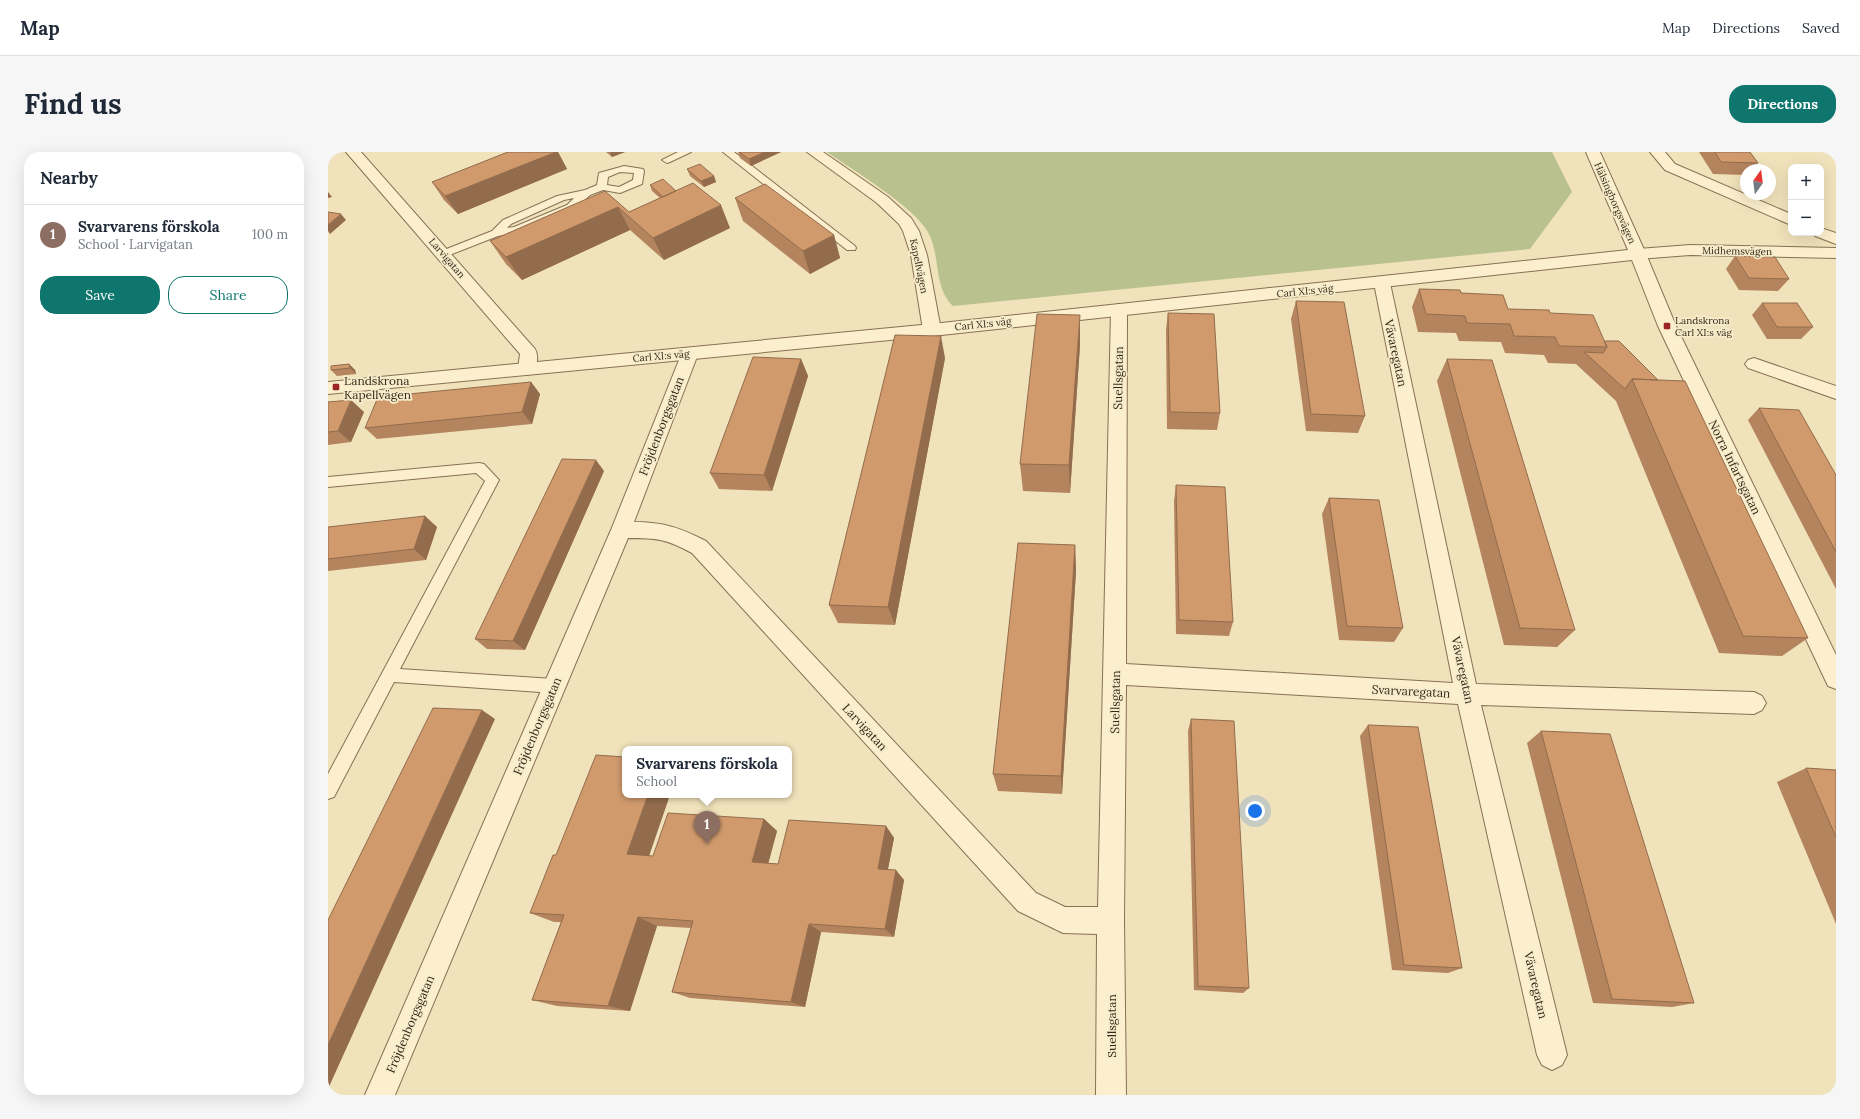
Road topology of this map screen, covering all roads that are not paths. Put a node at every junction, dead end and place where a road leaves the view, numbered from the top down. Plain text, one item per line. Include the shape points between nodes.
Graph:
1 (353, 152) edge
2 (686, 152) edge
3 (728, 152) edge
4 (814, 152) edge
5 (1593, 152) edge
6 (1658, 154) edge
7 (667, 160) dead end
8 (602, 187) dead end
9 (1788, 219) edge
10 (1824, 234) edge
11 (1836, 239) edge
12 (850, 248) dead end
13 (1836, 253) edge
14 (443, 254) junction
15 (1638, 254) junction
16 (1382, 283) junction
17 (1119, 310) junction
18 (932, 330) junction
19 (689, 354) junction
20 (1754, 364) dead end
21 (527, 369) junction
22 (328, 388) edge
23 (1836, 393) edge
24 (328, 482) edge
25 (620, 530) junction
26 (1115, 674) junction
27 (389, 675) junction
28 (1836, 679) edge
29 (554, 686) junction
30 (1467, 694) junction
31 (1754, 704) dead end
32 (328, 791) edge
33 (1111, 921) junction
34 (1552, 1055) dead end
35 (380, 1095) edge
36 (1111, 1095) edge

1 - 14 street, Larvigatan
2 - 7 lane
3 - 12 lane
4 - 18 street, Kapellvägen via 897,211 911,230 919,256
5 - 15 street, Hälsingborgsvägen
6 - 9 street via 1670,167
8 - 14 lane via 561,198 507,222 496,233
10 - 11 street
13 - 15 street, Midhemsvägen via 1690,250
14 - 21 street, Larvigatan via 529,353
15 - 16 street, Carl XI:s väg
15 - 28 street, Norra Infartsgatan via 1667,326
16 - 17 street, Carl XI:s väg
16 - 30 street, Vävaregatan
17 - 18 street, Carl XI:s väg
17 - 26 street, Suellsgatan
18 - 19 street, Carl XI:s väg
19 - 21 street, Carl XI:s väg
19 - 25 street, Fröjdenborgsgatan
20 - 23 street
21 - 22 street, Carl XI:s väg
24 - 27 lane via 478,468 492,480
25 - 29 street, Fröjdenborgsgatan
25 - 33 street, Larvigatan via 656,530 682,538 699,547 1027,902 1063,920
26 - 30 street, Svarvaregatan
26 - 33 street, Suellsgatan
27 - 29 lane
27 - 32 lane
29 - 35 street, Fröjdenborgsgatan
30 - 31 street, Svarvaregatan
30 - 34 street, Vävaregatan
33 - 36 street, Suellsgatan

